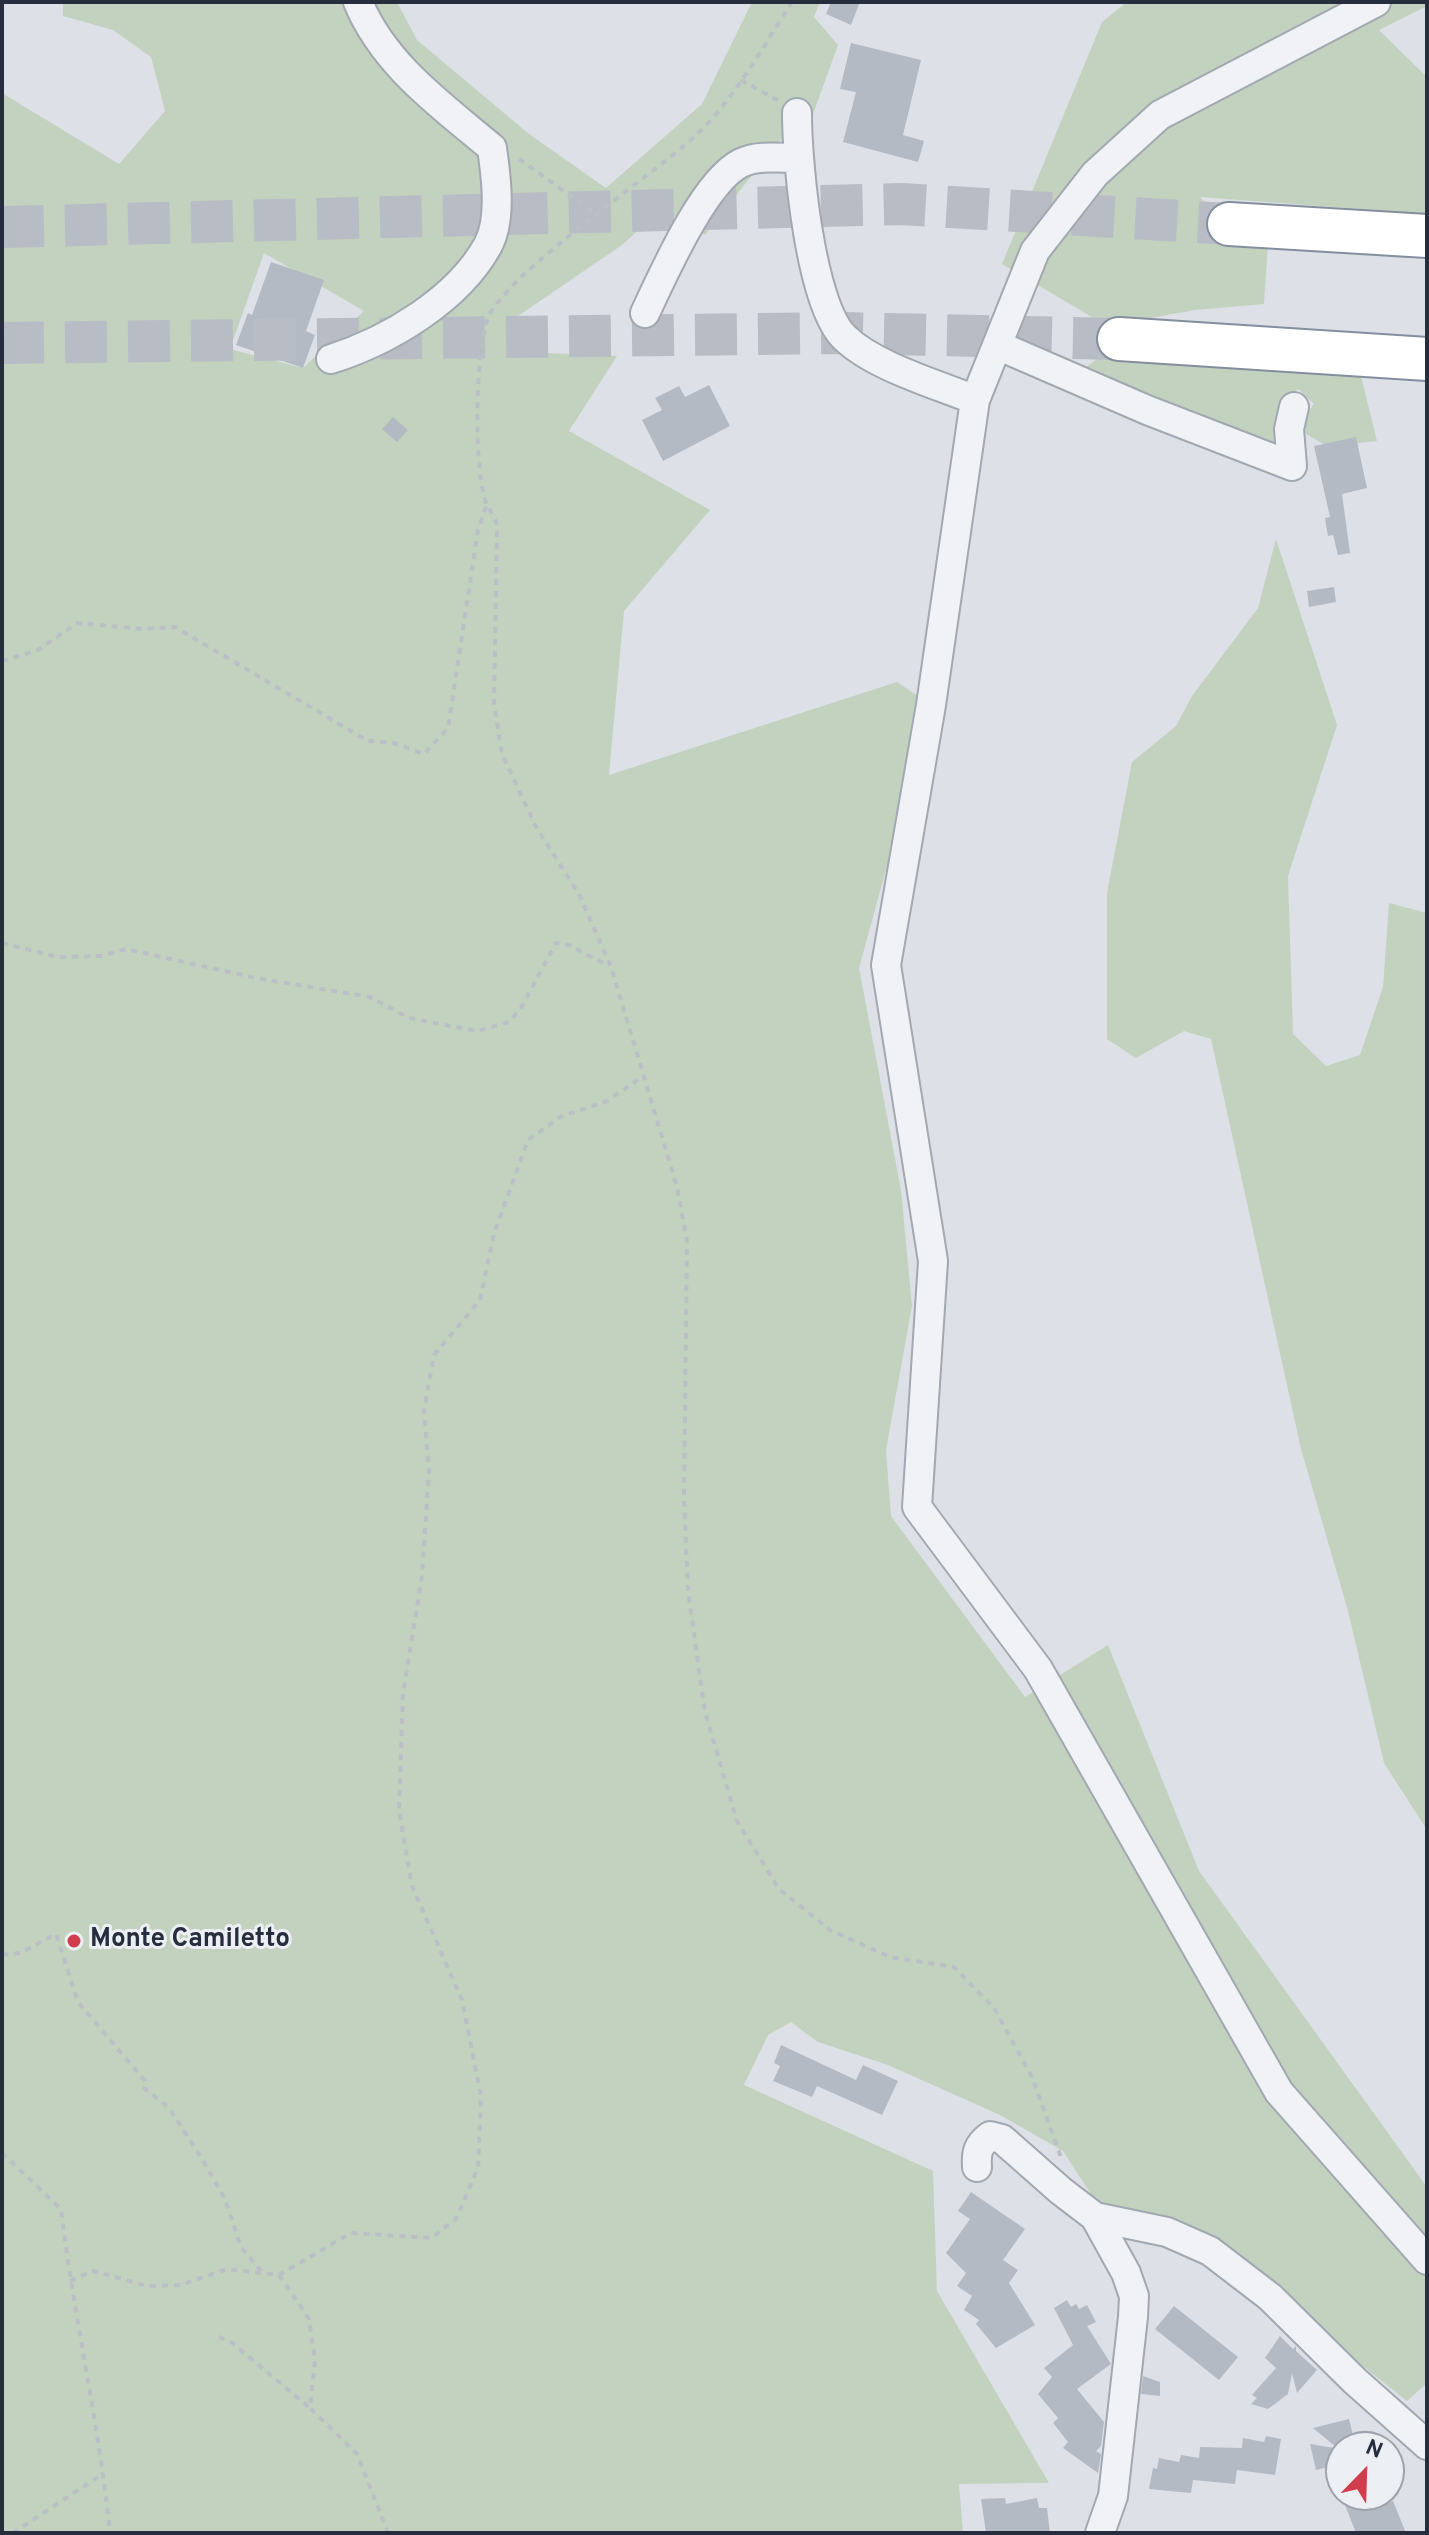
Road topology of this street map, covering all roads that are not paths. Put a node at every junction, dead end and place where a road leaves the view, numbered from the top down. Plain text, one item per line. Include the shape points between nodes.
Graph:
1 (358, 2) edge
2 (1376, 2) edge
3 (797, 113) road end
4 (797, 158) junction
5 (1229, 224) tunnel mouth
6 (1427, 236) edge
7 (645, 313) dead end
8 (1119, 339) tunnel mouth
9 (997, 345) junction
10 (331, 359) dead end
11 (1427, 359) edge
12 (975, 400) junction
13 (1294, 407) dead end
14 (977, 2167) dead end
15 (1095, 2217) junction
16 (1427, 2260) edge
17 (1427, 2445) edge
18 (1100, 2533) edge

1 - 10 street via 368,26 408,76 492,148 493,227 469,271 416,320 370,347
2 - 9 street via 1160,115 1095,174 1035,251
3 - 4 street
4 - 7 street via 743,162 723,178 673,255
4 - 12 street via 832,323 868,353
5 - 6 highway
8 - 11 highway
9 - 12 street
9 - 13 street via 1292,466 1289,429
12 - 16 street via 886,965 933,1261 917,1507 1038,1669 1279,2092
14 - 15 street via 981,2143 990,2136 1002,2139
15 - 17 street via 1167,2232 1210,2251 1270,2297
15 - 18 street via 1134,2296 1113,2496

